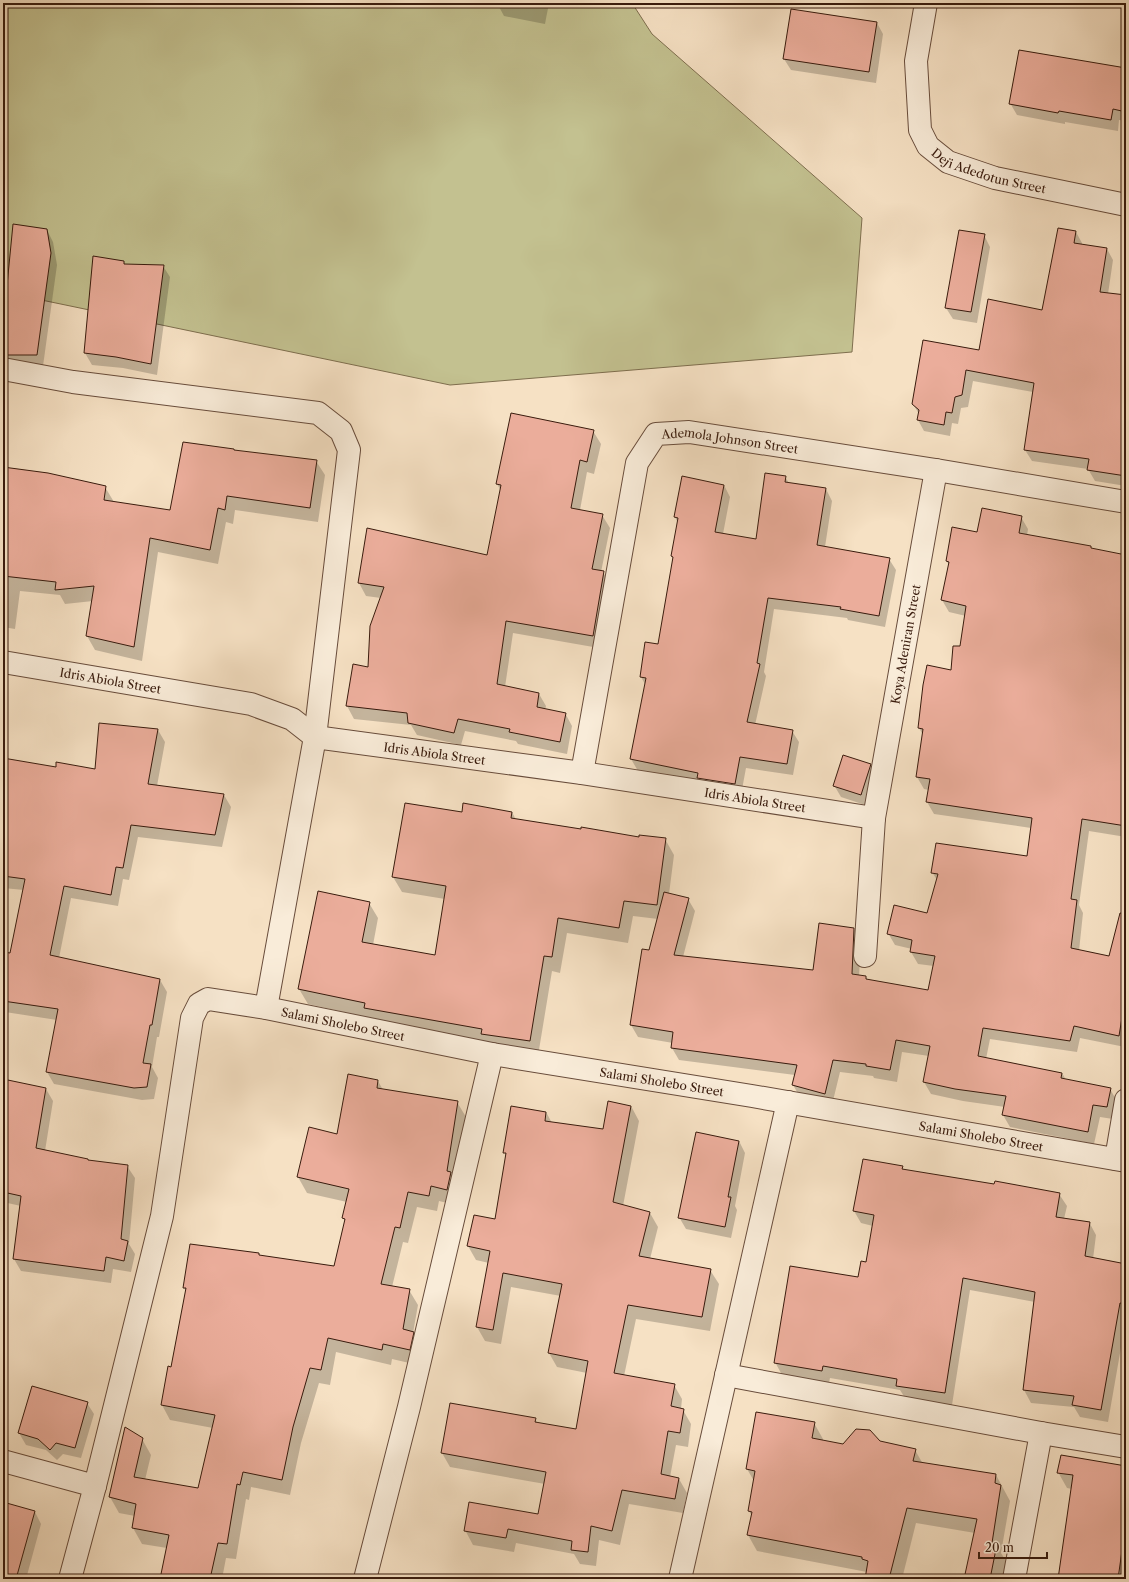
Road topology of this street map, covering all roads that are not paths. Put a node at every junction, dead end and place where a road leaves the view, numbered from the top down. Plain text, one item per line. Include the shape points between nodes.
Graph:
1 (926, 3) edge
2 (1126, 204) edge
3 (3, 369) edge
4 (936, 470) junction
5 (1126, 502) edge
6 (3, 662) edge
7 (315, 737) junction
8 (582, 773) junction
9 (874, 818) junction
10 (865, 956) dead end
11 (266, 1008) junction
12 (492, 1054) junction
13 (1126, 1100) edge
14 (788, 1102) junction
15 (1121, 1160) edge
16 (726, 1375) junction
17 (1041, 1433) junction
18 (1126, 1446) edge
19 (3, 1461) edge
20 (95, 1486) junction
21 (70, 1579) edge
22 (365, 1579) edge
23 (680, 1579) edge
24 (1014, 1579) edge

1 - 2 street, Deji Adedotun Street via 916,61 920,130 928,146 948,162 994,178
3 - 7 street via 73,382 318,413 341,431 349,450
4 - 5 street, Ademola Johnson Street
4 - 8 street, Ademola Johnson Street via 689,432 656,434 638,463
4 - 9 street, Koya Adeniran Street
6 - 7 street, Idris Abiola Street via 251,704 292,719
7 - 8 street, Idris Abiola Street
7 - 9 street
7 - 11 street
8 - 9 street, Idris Abiola Street
9 - 10 street, Koya Adeniran Street
11 - 12 street, Salami Sholebo Street
11 - 20 street, Salami Sholebo Street via 208,999 199,1004 192,1018 162,1216
12 - 14 street, Salami Sholebo Street
12 - 22 street via 409,1407
13 - 15 street
14 - 15 street, Salami Sholebo Street
14 - 16 street
16 - 17 street
16 - 23 street
17 - 18 street
17 - 24 street
19 - 20 street
20 - 21 street

